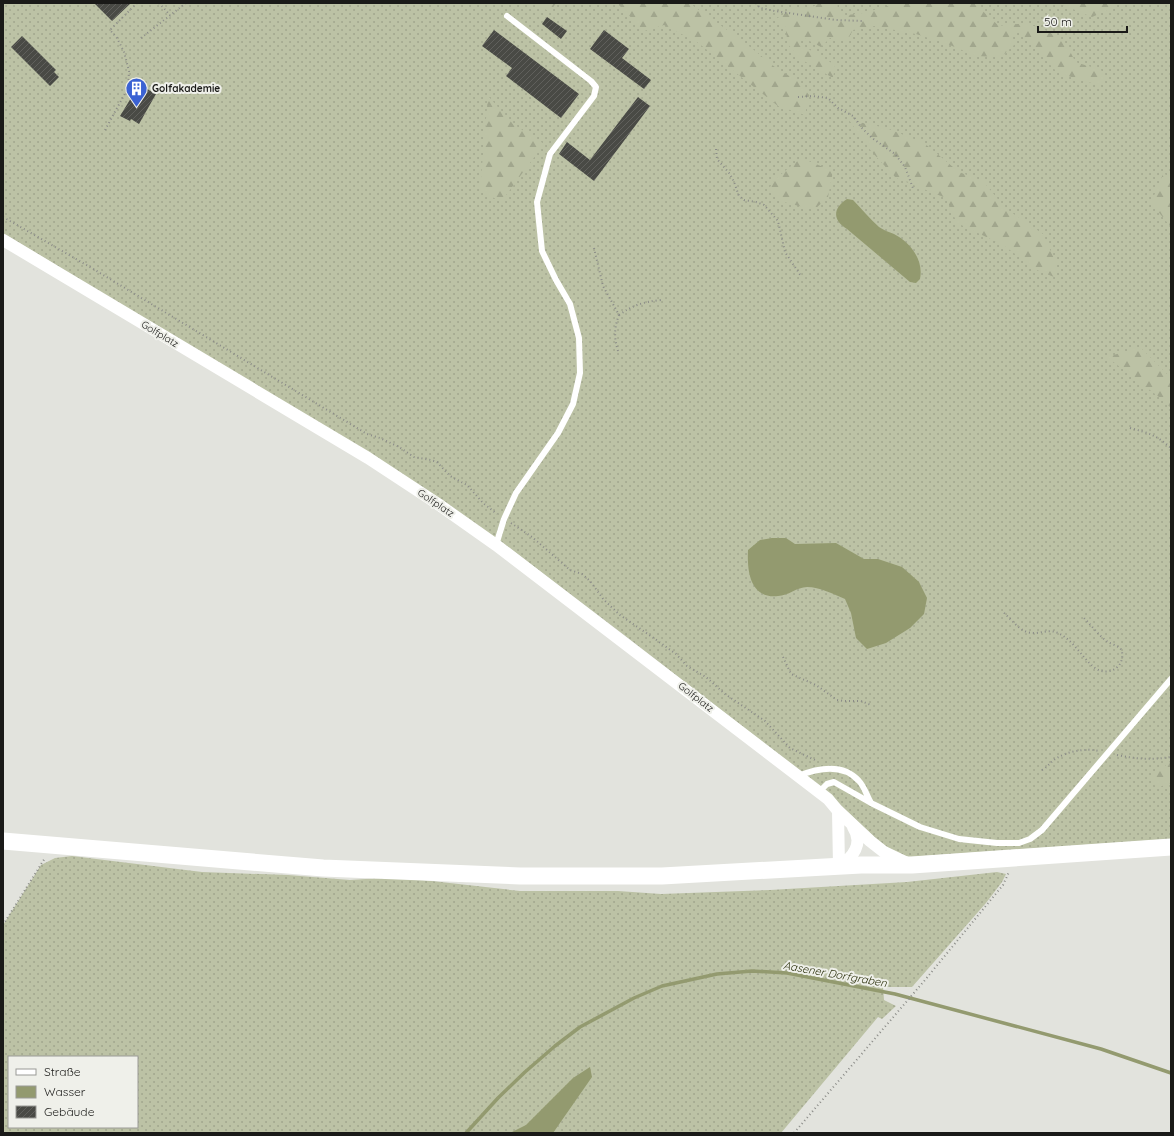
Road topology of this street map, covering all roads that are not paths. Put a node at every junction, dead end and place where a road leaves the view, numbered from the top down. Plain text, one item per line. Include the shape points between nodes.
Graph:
1 (507, 16) dead end
2 (3, 240) edge
3 (496, 545) junction
4 (1171, 679) edge
5 (798, 776) junction
6 (818, 792) junction
7 (871, 803) junction
8 (838, 811) junction
9 (850, 823) junction
10 (3, 841) edge
11 (1171, 847) edge
12 (912, 865) junction
13 (839, 866) junction

1 - 3 lane via 596,87 594,96 550,154 537,202 542,251 570,304 579,338 580,373 573,404 558,433 516,493
2 - 3 street, Golfplatz via 368,458
3 - 5 street, Golfplatz
4 - 7 lane via 1042,830 1030,839 1019,843 997,844 959,839 920,827
5 - 6 street, Golfplatz
5 - 7 lane via 830,768 848,771 860,781
6 - 7 lane via 827,784 834,782
6 - 8 street, Golfplatz
8 - 9 street, Golfplatz
8 - 13 street
9 - 12 street, Golfplatz via 884,852
9 - 13 street via 856,830 857,847 850,858
10 - 13 street via 323,868 520,876 662,876
11 - 12 street
12 - 13 street

